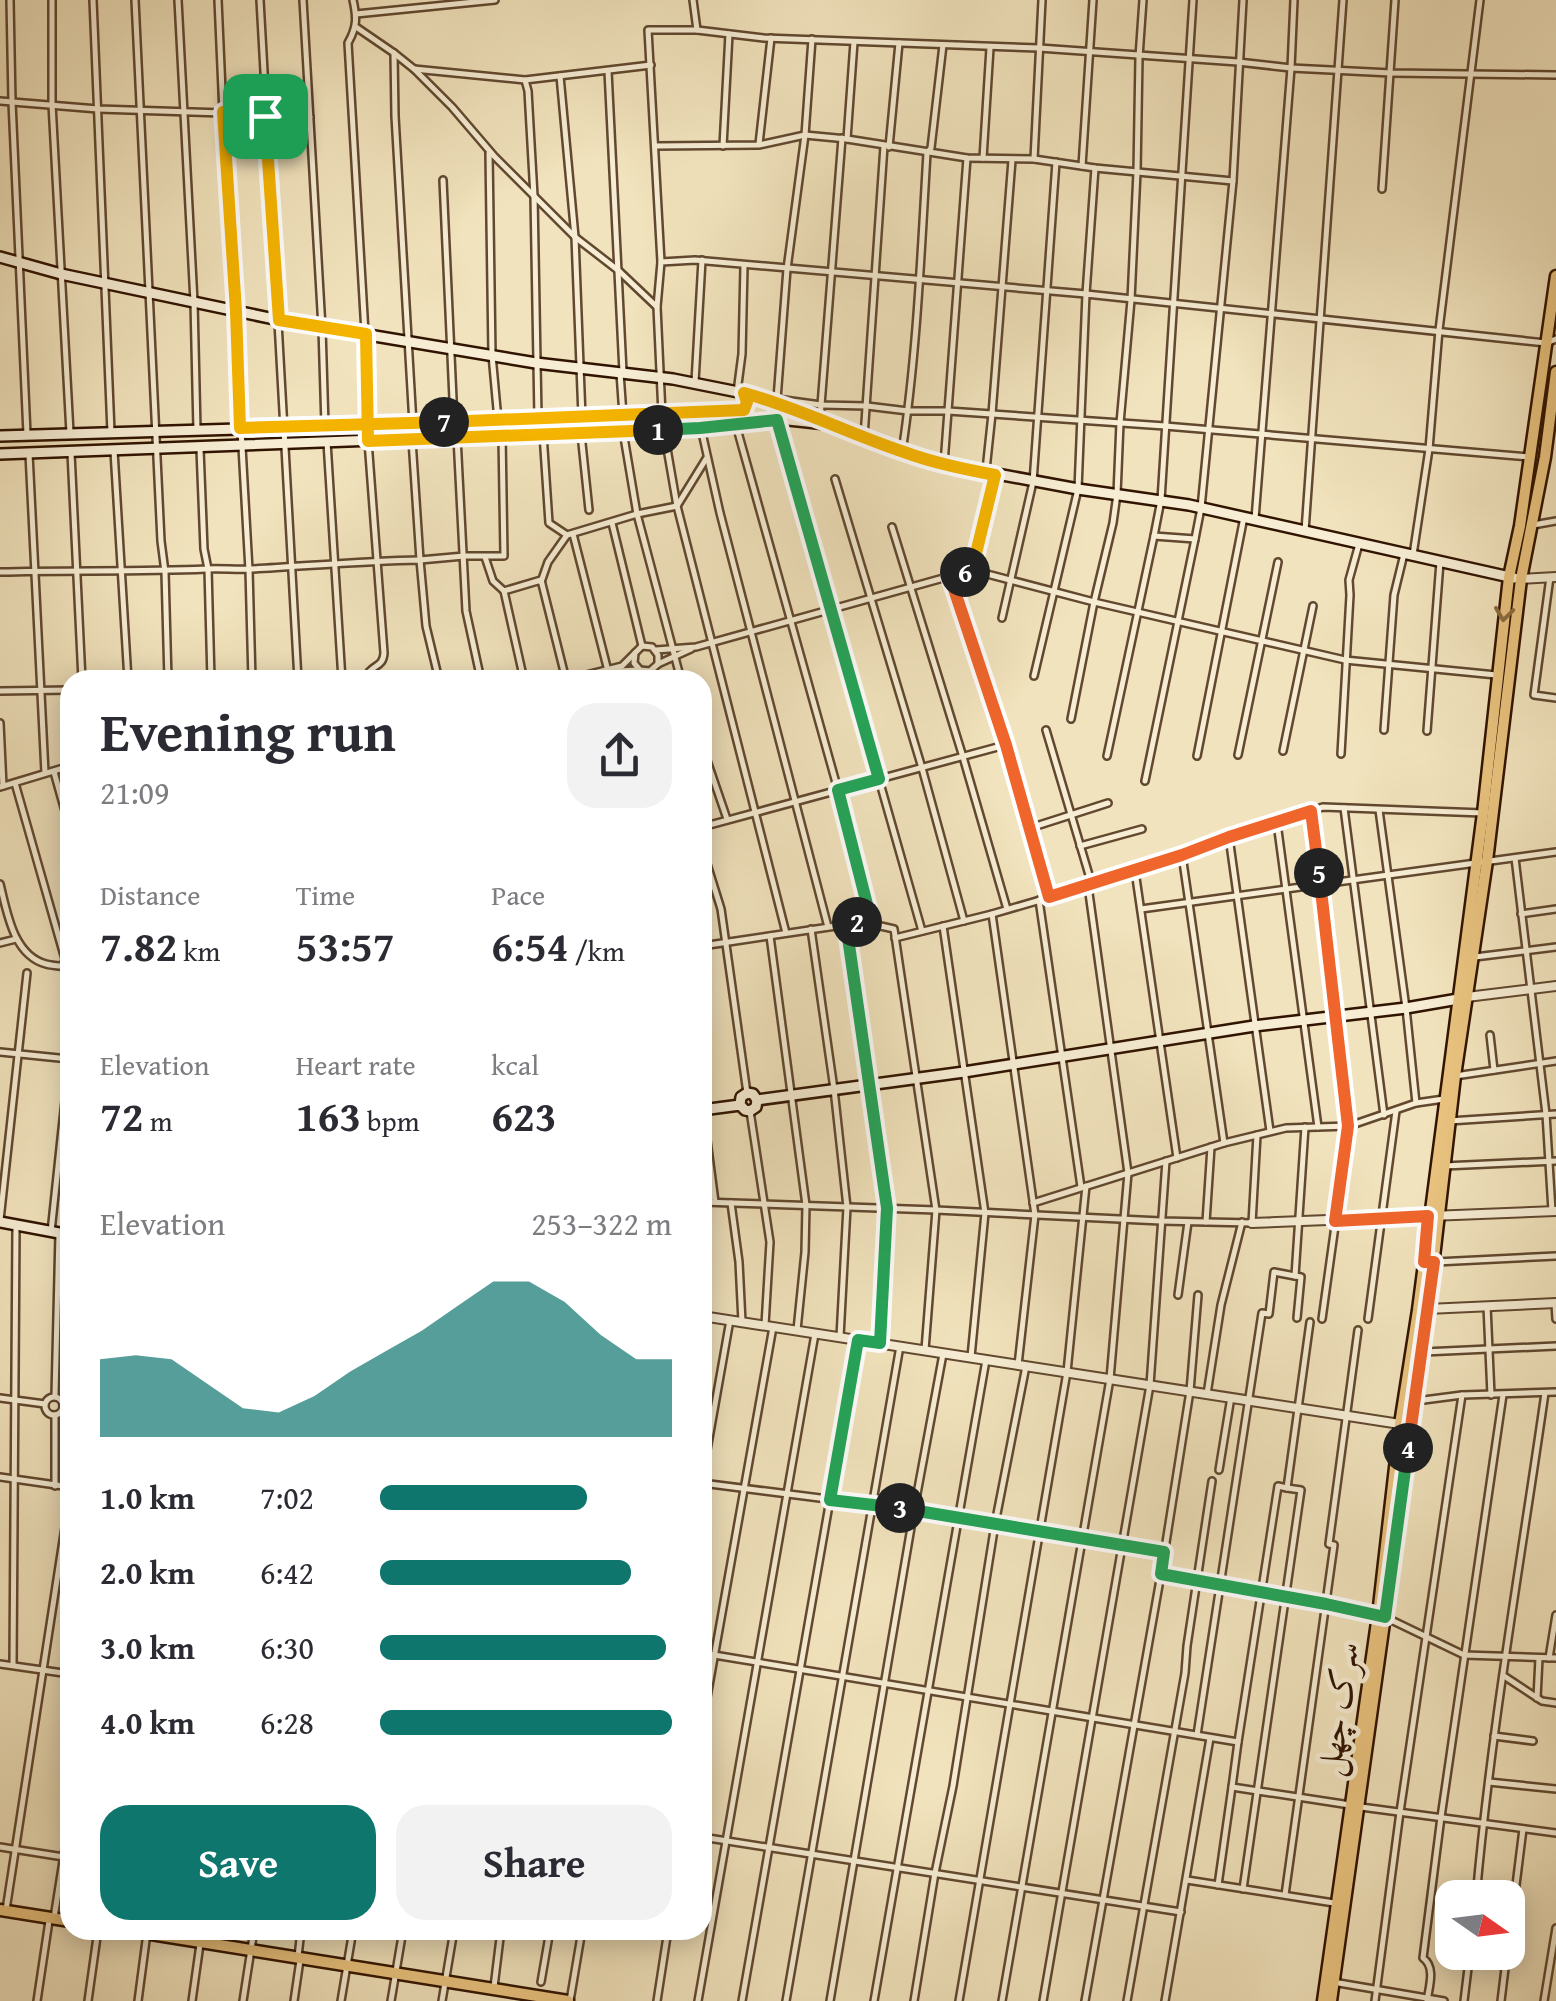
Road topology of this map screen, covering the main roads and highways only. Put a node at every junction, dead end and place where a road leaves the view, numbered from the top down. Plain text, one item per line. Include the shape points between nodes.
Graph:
1 (0, 257) edge
2 (1556, 276) edge
3 (1551, 341) edge
4 (1556, 372) edge
5 (740, 393) junction
6 (835, 424) junction
7 (0, 436) edge
8 (0, 454) edge
9 (1526, 526) junction
10 (1508, 577) junction
11 (1522, 579) junction
12 (1482, 862) junction
13 (1462, 998) junction
14 (1451, 1076) junction
15 (758, 1100) junction
16 (740, 1104) junction
17 (712, 1106) edge
18 (1445, 1121) junction
19 (0, 1221) edge
20 (60, 1234) edge
21 (1409, 1401) junction
22 (1381, 1616) junction
23 (1355, 1806) junction
24 (2, 1911) edge
25 (60, 1919) edge
26 (216, 1940) edge
27 (1330, 1982) junction
28 (493, 1995) edge
29 (513, 1997) edge
30 (554, 2000) edge
31 (569, 2001) edge
32 (1323, 2001) edge
33 (1332, 2001) edge

1 - 5 main road via 322,328
2 - 3 main road
3 - 9 main road via 1530,457
4 - 9 main road via 1545,458
5 - 6 main road
5 - 7 main road via 744,410
6 - 8 main road via 777,420 664,430
6 - 10 main road via 944,464 1201,508
9 - 10 main road
9 - 11 main road
10 - 11 main road
10 -> 12 main road
11 - 12 main road
12 - 13 main road
13 - 14 main road
13 - 15 main road
14 - 18 main road
14 - 18 main road
15 - 16 main road via 750,1111
15 - 16 main road via 748,1093
16 - 17 main road
18 - 21 main road
19 - 20 main road
21 - 22 main road
21 - 22 main road, سرک چهل via 1400,1424
22 - 23 main road, سرک چهل
23 - 27 main road
23 - 27 main road, سرک چهل
24 - 25 main road
26 - 28 main road
27 - 32 main road, سرک چهل
27 - 33 main road
28 - 29 main road
29 - 30 main road
30 - 31 main road

